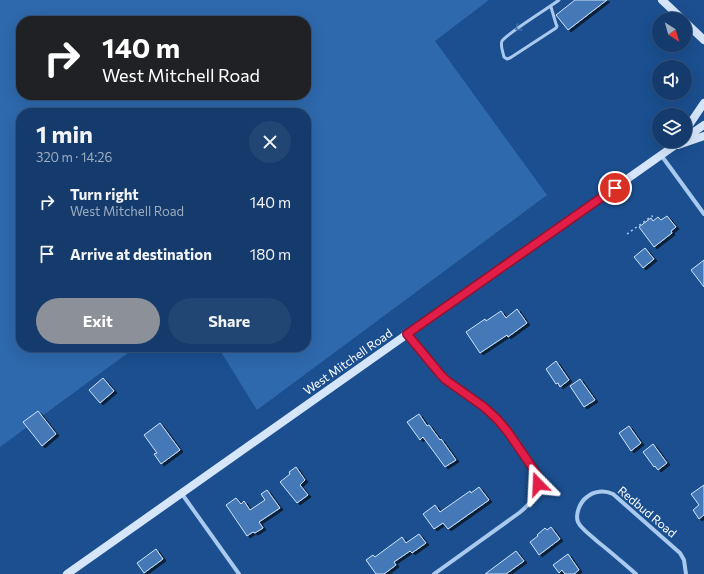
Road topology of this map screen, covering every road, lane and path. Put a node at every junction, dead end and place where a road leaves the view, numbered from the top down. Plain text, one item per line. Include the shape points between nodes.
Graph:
1 (559, 0) edge
2 (662, 0) edge
3 (551, 7) junction
4 (675, 12) edge
5 (692, 29) edge
6 (704, 40) edge
7 (704, 103) edge
8 (692, 121) edge
9 (704, 125) edge
10 (692, 133) edge
11 (704, 136) edge
12 (692, 139) edge
13 (671, 148) edge
14 (661, 155) junction
15 (704, 214) edge
16 (654, 219) dead end
17 (627, 234) dead end
18 (407, 334) junction
19 (182, 494) junction
20 (67, 574) edge
21 (239, 574) edge
22 (434, 574) edge
23 (636, 574) edge
24 (686, 574) edge

1 - 3 lane
2 - 4 main road
3 -> 3 lane via 504,39 504,57 510,58 556,28
5 - 6 main road
7 - 8 main road
9 - 10 main road
11 - 12 main road, West Mitchell Road
13 - 14 main road, West Mitchell Road
14 - 15 street
14 - 18 main road, West Mitchell Road
16 - 17 path via 652,216
18 - 19 main road, West Mitchell Road
18 - 22 street via 446,380 484,407 502,424 537,475 536,493 528,506
19 - 20 main road, West Mitchell Road
19 - 21 street
23 - 24 street, Redbud Road via 586,532 579,523 581,504 590,494 601,491 613,494 680,553

